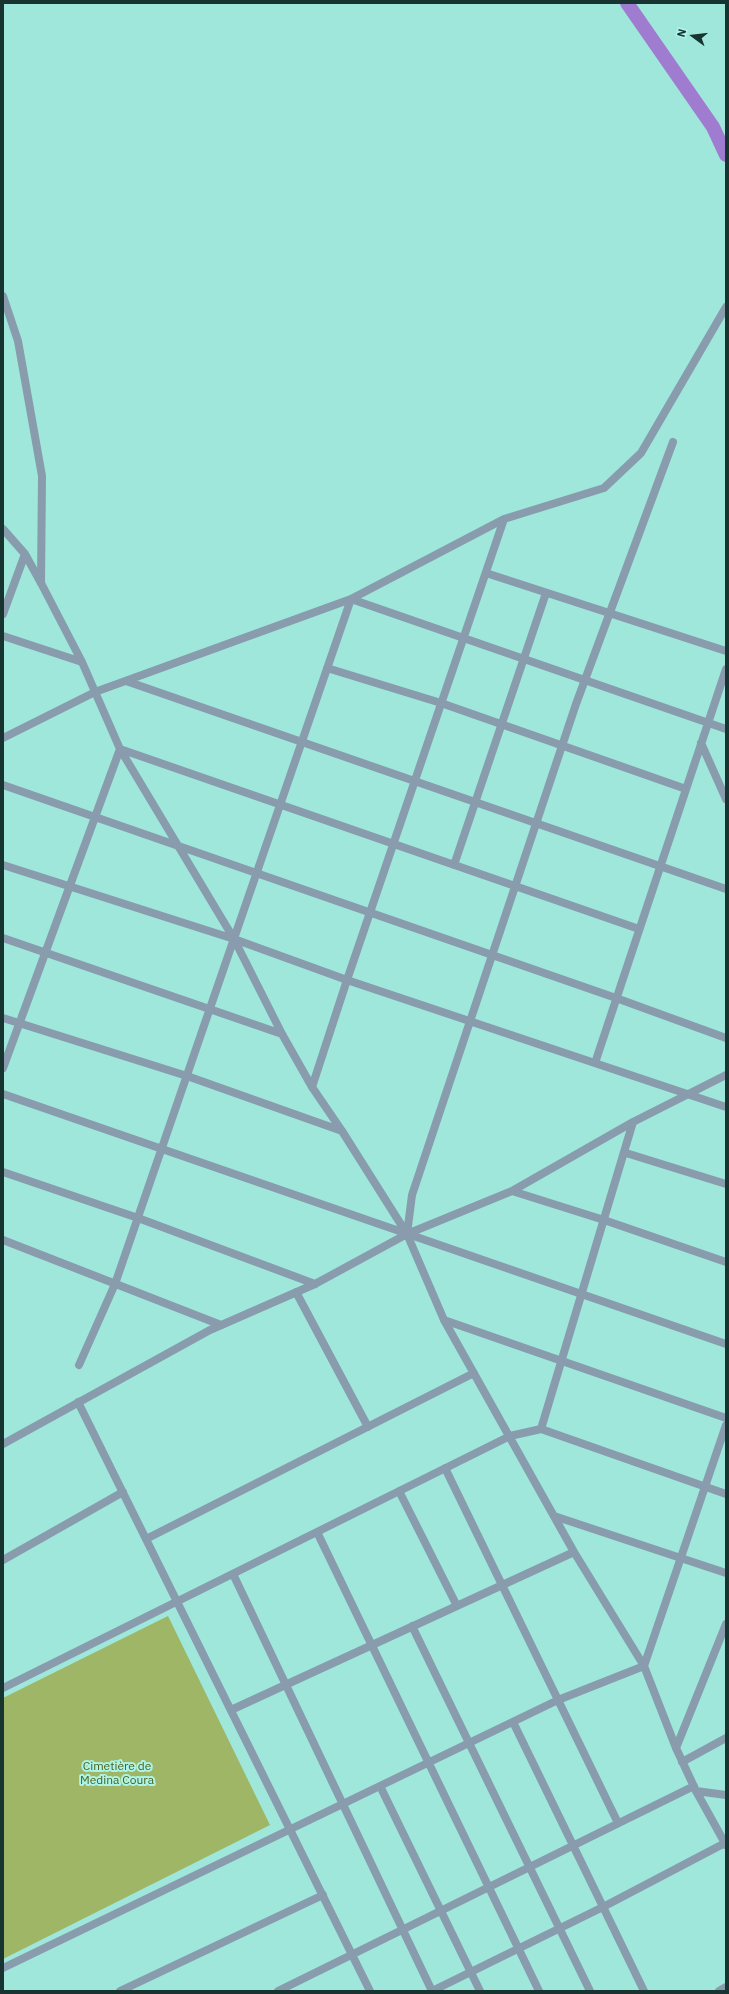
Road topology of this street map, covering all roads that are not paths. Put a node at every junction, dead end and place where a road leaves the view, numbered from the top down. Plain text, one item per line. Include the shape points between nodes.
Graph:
1 (3, 296) edge
2 (726, 307) edge
3 (673, 442) dead end
4 (504, 519) junction
5 (3, 529) edge
6 (24, 554) junction
7 (486, 573) junction
8 (41, 583) junction
9 (546, 593) junction
10 (351, 599) junction
11 (609, 613) junction
12 (3, 614) edge
13 (3, 636) edge
14 (464, 638) junction
15 (726, 651) edge
16 (524, 659) junction
17 (82, 662) junction
18 (327, 668) junction
19 (726, 669) edge
20 (585, 680) junction
21 (126, 681) junction
22 (95, 692) junction
23 (442, 703) junction
24 (708, 723) junction
25 (502, 724) junction
26 (726, 729) edge
27 (3, 738) edge
28 (302, 742) junction
29 (701, 743) junction
30 (562, 745) junction
31 (120, 749) junction
32 (415, 781) junction
33 (3, 784) edge
34 (686, 788) junction
35 (726, 799) edge
36 (475, 802) junction
37 (280, 804) junction
38 (95, 816) junction
39 (536, 823) junction
40 (393, 844) junction
41 (178, 845) junction
42 (3, 864) edge
43 (454, 865) junction
44 (660, 866) junction
45 (257, 873) junction
46 (70, 886) junction
47 (515, 886) junction
48 (726, 889) edge
49 (370, 912) junction
50 (639, 929) junction
51 (3, 938) edge
52 (234, 939) junction
53 (45, 953) junction
54 (492, 955) junction
55 (347, 980) junction
56 (616, 998) junction
57 (210, 1009) junction
58 (3, 1018) edge
59 (470, 1022) junction
60 (20, 1024) junction
61 (282, 1034) junction
62 (726, 1038) edge
63 (595, 1063) junction
64 (3, 1068) edge
65 (726, 1075) edge
66 (187, 1076) junction
67 (312, 1087) junction
68 (3, 1094) edge
69 (688, 1094) junction
70 (726, 1107) edge
71 (634, 1122) junction
72 (342, 1131) junction
73 (162, 1149) junction
74 (626, 1153) junction
75 (3, 1172) edge
76 (726, 1184) edge
77 (512, 1191) junction
78 (138, 1218) junction
79 (604, 1220) junction
80 (407, 1234) junction
81 (3, 1240) edge
82 (726, 1262) edge
83 (115, 1284) junction
84 (315, 1284) junction
85 (296, 1292) junction
86 (582, 1294) junction
87 (444, 1320) junction
88 (221, 1325) junction
89 (726, 1344) edge
90 (562, 1361) junction
91 (79, 1365) dead end
92 (474, 1373) junction
93 (78, 1402) junction
94 (726, 1418) edge
95 (368, 1426) junction
96 (726, 1426) edge
97 (541, 1429) junction
98 (510, 1436) junction
99 (3, 1444) edge
100 (445, 1468) junction
101 (705, 1487) junction
102 (399, 1491) junction
103 (123, 1492) junction
104 (726, 1494) edge
105 (554, 1516) junction
106 (317, 1532) junction
107 (146, 1539) junction
108 (574, 1552) junction
109 (681, 1557) junction
110 (3, 1560) edge
111 (726, 1573) edge
112 (233, 1574) junction
113 (502, 1585) junction
114 (177, 1602) junction
115 (457, 1606) junction
116 (726, 1624) edge
117 (412, 1626) junction
118 (372, 1645) junction
119 (644, 1666) junction
120 (286, 1684) junction
121 (3, 1688) edge
122 (558, 1700) junction
123 (231, 1710) junction
124 (513, 1722) junction
125 (726, 1738) edge
126 (469, 1743) junction
127 (676, 1748) junction
128 (429, 1762) junction
129 (682, 1762) junction
130 (380, 1786) junction
131 (695, 1788) junction
132 (726, 1795) edge
133 (343, 1804) junction
134 (618, 1823) junction
135 (290, 1829) junction
136 (726, 1844) edge
137 (573, 1845) junction
138 (529, 1867) junction
139 (489, 1887) junction
140 (322, 1895) junction
141 (603, 1907) junction
142 (440, 1911) junction
143 (559, 1928) junction
144 (402, 1930) junction
145 (518, 1948) junction
146 (352, 1954) junction
147 (3, 1968) edge
148 (470, 1971) junction
149 (726, 1987) edge
150 (120, 1991) edge
151 (278, 1991) edge
152 (370, 1991) edge
153 (432, 1991) edge
154 (480, 1991) edge
155 (539, 1991) edge
156 (590, 1991) edge
157 (644, 1991) edge
158 (719, 1991) edge

1 - 8 street via 18,341 42,476
2 - 4 street via 641,453 604,488
3 - 11 street
4 - 7 street
4 - 10 street
5 - 6 street
6 - 8 street
6 - 12 street
7 - 9 street
7 - 14 street
8 - 17 street
9 - 11 street
9 - 16 street
10 - 14 street
10 - 18 street
10 - 21 street
11 - 15 street
11 - 20 street
13 - 17 street
14 - 16 street
14 - 23 street
16 - 20 street
16 - 25 street
17 - 22 street
18 - 23 street
18 - 28 street
19 - 24 street
20 - 24 street
20 - 30 street
21 - 22 street
21 - 28 street
22 - 27 street
22 - 31 street
23 - 25 street
23 - 32 street
24 - 26 street
24 - 29 street
25 - 30 street
25 - 36 street
28 - 32 street
28 - 37 street
29 - 34 street
29 - 35 street
30 - 34 street
30 - 39 street
31 - 37 street
31 - 38 street
31 - 41 street
32 - 36 street
32 - 40 street
33 - 38 street
34 - 44 street
36 - 39 street
36 - 43 street
37 - 40 street
37 - 45 street
38 - 41 street
38 - 46 street
39 - 44 street
39 - 47 street
40 - 43 street
40 - 49 street
41 - 45 street
41 - 52 street
42 - 46 street
43 - 47 street
44 - 48 street
44 - 50 street
45 - 49 street
45 - 52 street
46 - 52 street
46 - 53 street
47 - 50 street
47 - 54 street
49 - 54 street
49 - 55 street
50 - 56 street
51 - 53 street
52 - 55 street
52 - 57 street
52 - 61 street
53 - 57 street
53 - 60 street
54 - 56 street
54 - 59 street
55 - 59 street
55 - 67 street
56 - 62 street
56 - 63 street
57 - 61 street
57 - 66 street
58 - 60 street
59 - 63 street
59 - 80 street via 412,1195
60 - 64 street
60 - 66 street
61 - 67 street
63 - 69 street
65 - 69 street
66 - 72 street
66 - 73 street
67 - 72 street
68 - 73 street
69 - 70 street
69 - 71 street
71 - 74 street
71 - 77 street
72 - 80 street
73 - 78 street
73 - 80 street
74 - 76 street
74 - 79 street
75 - 78 street
77 - 79 street
77 - 80 street
78 - 83 street
78 - 84 street
79 - 82 street
79 - 86 street
80 - 84 street
80 - 86 street
80 - 87 street
81 - 83 street
83 - 88 street
83 - 91 street
84 - 85 street
85 - 88 street
85 - 95 street
86 - 89 street
86 - 90 street
87 - 90 street
87 - 92 street
88 - 93 street
90 - 94 street
90 - 97 street
92 - 95 street
92 - 98 street
93 - 99 street
93 - 103 street
95 - 107 street
96 - 101 street
97 - 98 street
97 - 101 street
98 - 100 street
98 - 105 street
100 - 102 street
100 - 113 street
101 - 104 street
101 - 109 street
102 - 106 street
102 - 115 street
103 - 107 street
103 - 110 street
105 - 108 street
105 - 109 street
106 - 112 street
106 - 118 street
107 - 114 street
108 - 113 street
108 - 119 street
109 - 111 street
109 - 119 street
112 - 114 street
112 - 120 street
113 - 115 street
113 - 122 street
114 - 121 street
114 - 123 street
115 - 117 street
116 - 127 street
117 - 118 street
117 - 126 street
118 - 120 street
118 - 128 street
119 - 122 street
119 - 127 street
120 - 123 street
120 - 133 street
122 - 124 street
122 - 134 street
123 - 135 street
124 - 126 street
124 - 137 street
125 - 129 street
126 - 128 street
126 - 138 street
127 - 129 street
128 - 130 street
128 - 139 street
129 - 131 street
130 - 133 street
130 - 142 street
131 - 132 street
131 - 134 street
131 - 136 street
133 - 135 street
133 - 144 street
134 - 137 street
135 - 140 street
135 - 147 street
136 - 141 street
137 - 138 street
137 - 141 street
138 - 139 street
138 - 143 street
139 - 142 street
139 - 145 street
140 - 146 street
140 - 150 street
141 - 143 street
141 - 157 street
142 - 144 street
142 - 148 street
143 - 145 street
143 - 156 street
144 - 146 street
144 - 153 street
145 - 148 street
145 - 155 street
146 - 151 street
146 - 152 street
148 - 153 street
148 - 154 street
149 - 158 street

